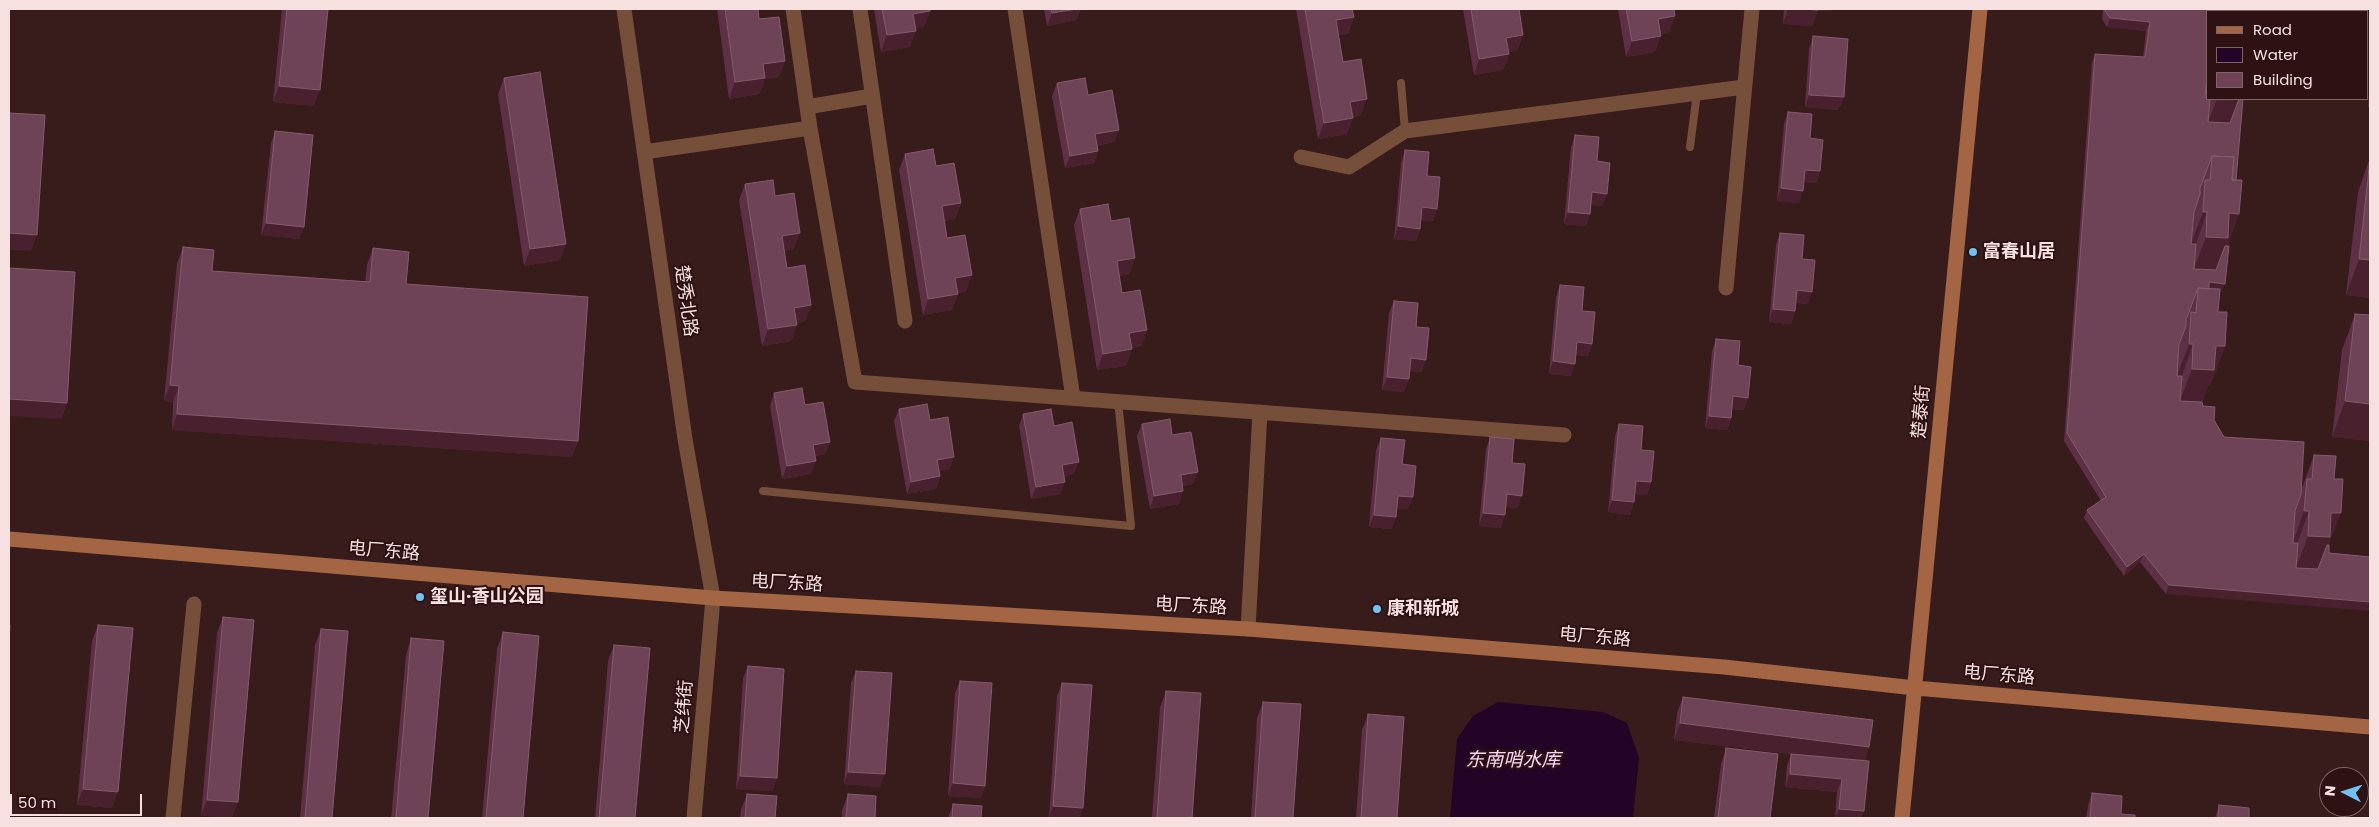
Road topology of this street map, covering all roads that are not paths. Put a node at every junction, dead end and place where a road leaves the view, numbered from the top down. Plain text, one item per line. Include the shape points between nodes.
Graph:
1 (624, 9) edge
2 (793, 9) edge
3 (860, 9) edge
4 (1015, 9) edge
5 (1752, 9) edge
6 (1980, 9) edge
7 (1401, 83) dead end
8 (1744, 88) junction
9 (1697, 94) junction
10 (872, 96) junction
11 (807, 107) junction
12 (810, 128) junction
13 (1405, 131) junction
14 (1690, 147) dead end
15 (644, 152) junction
16 (1301, 157) dead end
17 (1726, 288) dead end
18 (905, 321) dead end
19 (1073, 398) junction
20 (1118, 401) junction
21 (1260, 412) junction
22 (1564, 434) dead end
23 (763, 491) dead end
24 (9, 539) edge
25 (713, 598) junction
26 (194, 604) dead end
27 (1248, 629) junction
28 (1915, 688) junction
29 (2370, 726) edge
30 (173, 818) edge
31 (694, 818) edge
32 (1902, 818) edge

1 - 15 street, 楚秀北路
2 - 11 street
3 - 10 street
4 - 19 street
5 - 8 street
6 - 28 street, 楚泰街
7 - 13 lane
8 - 9 street
8 - 17 street
9 - 13 street
9 - 14 lane
10 - 11 street
10 - 18 street
11 - 12 street
12 - 15 street
12 - 19 street via 856,382
13 - 16 street via 1349,166
15 - 25 street, 楚秀北路 via 685,438
19 - 20 street
20 - 21 street
20 - 23 lane via 1131,526
21 - 22 street
21 - 27 street
24 - 25 street, 电厂东路
25 - 27 street, 电厂东路
25 - 31 street, 芝纬街
26 - 30 street
27 - 28 street, 电厂东路 via 1724,667
28 - 29 street, 电厂东路
28 - 32 street, 楚泰街

